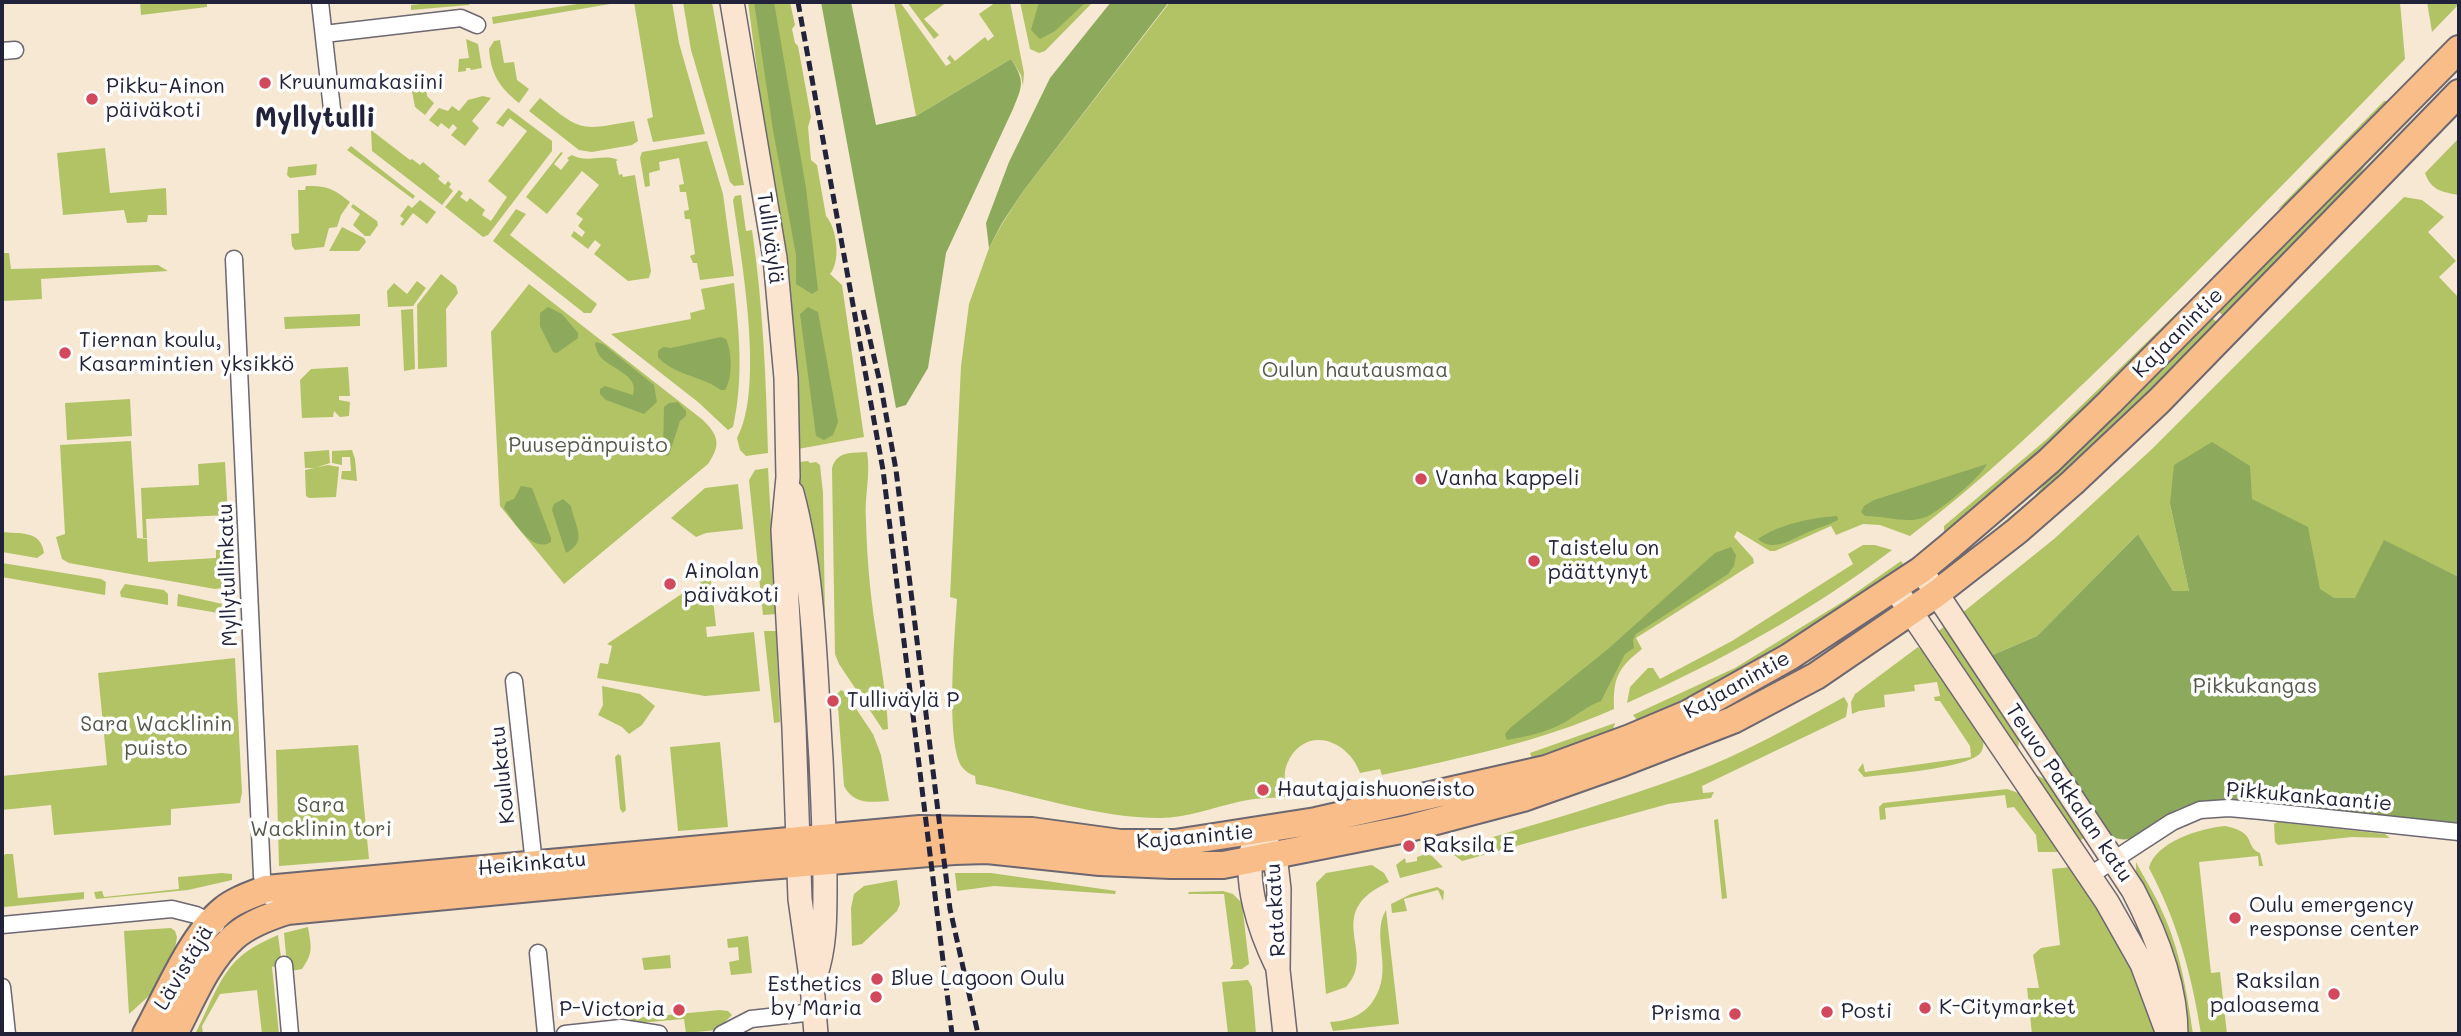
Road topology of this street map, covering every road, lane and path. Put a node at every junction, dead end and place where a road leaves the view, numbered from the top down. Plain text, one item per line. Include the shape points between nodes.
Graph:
1 (320, 2) edge
2 (732, 2) edge
3 (477, 25) dead end
4 (324, 34) junction
5 (2459, 50) edge
6 (2459, 93) edge
7 (333, 118) dead end
8 (234, 259) dead end
9 (788, 477) junction
10 (1920, 569) junction
11 (1894, 587) junction
12 (1936, 594) junction
13 (1910, 612) junction
14 (514, 681) dead end
15 (1257, 832) junction
16 (2459, 832) edge
17 (825, 850) junction
18 (798, 852) junction
19 (1275, 855) junction
20 (1249, 860) junction
21 (2115, 860) junction
22 (534, 864) junction
23 (2089, 876) junction
24 (266, 889) junction
25 (274, 915) junction
26 (211, 922) junction
27 (2, 925) edge
28 (234, 937) junction
29 (538, 953) dead end
30 (284, 965) dead end
31 (1278, 970) junction
32 (812, 985) junction
33 (2, 987) edge
34 (815, 1023) edge
35 (7, 1034) edge
36 (146, 1034) edge
37 (174, 1034) edge
38 (290, 1034) edge
39 (546, 1034) edge
40 (565, 1034) edge
41 (659, 1034) edge
42 (722, 1034) edge
43 (1285, 1034) edge
44 (2168, 1034) edge
45 (2176, 1034) edge

1 - 4 street
2 - 9 street, Tulliväylä via 775,258 786,378
3 - 4 street via 461,18
4 - 7 street
5 - 10 main road, Kajaanintie via 2049,461
6 - 12 main road, Kajaanintie via 2159,401 2072,484
8 - 24 street, Myllytullinkatu
9 - 17 street, Tulliväylä via 809,575
9 - 18 street, Tulliväylä via 783,530
10 - 11 main road, Kajaanintie
10 - 12 street, Teuvo Pakkalan katu
11 - 13 street, Teuvo Pakkalan katu
11 - 15 main road, Kajaanintie via 1789,657 1687,714 1630,737 1546,769
12 - 13 main road, Kajaanintie
12 - 21 street, Teuvo Pakkalan katu
13 - 19 main road, Kajaanintie via 1816,676 1745,713 1622,764 1419,825
13 - 23 street, Teuvo Pakkalan katu
14 - 22 street, Koulukatu
15 - 17 main road, Kajaanintie via 1175,843 1120,843 1032,831 920,829
15 - 19 street, Ratakatu
15 - 20 street, Ratakatu
16 - 21 street, Pikkukankaantie via 2229,808 2200,810 2172,822
17 - 18 main road, Kajaanintie
17 - 20 main road, Kajaanintie via 987,850 1171,866
17 - 32 street, Tulliväylä via 822,958
18 - 22 main road, Heikinkatu
18 - 25 main road, Heikinkatu via 301,908
18 - 32 street, Tulliväylä
19 - 20 main road, Kajaanintie
19 - 31 street, Ratakatu
20 - 31 street, Ratakatu via 1261,932
21 - 23 street, Pikkukankaantie
21 - 45 street, Teuvo Pakkalan katu via 2154,935 2167,972
22 - 24 main road, Heikinkatu
23 - 44 street, Teuvo Pakkalan katu via 2142,964
24 - 25 street, Myllytullinkatu
24 - 26 main road, Lävistäjä via 237,900
25 - 28 main road, Lävistäjä
26 - 27 street via 172,909
26 - 28 street
26 - 36 main road, Lävistäjä
28 - 37 main road, Lävistäjä via 201,982
29 - 39 street
30 - 38 street
31 - 43 street, Ratakatu
32 - 34 street, Tulliväylä
33 - 35 street
34 - 42 street via 751,1019
40 - 41 street via 621,1028

